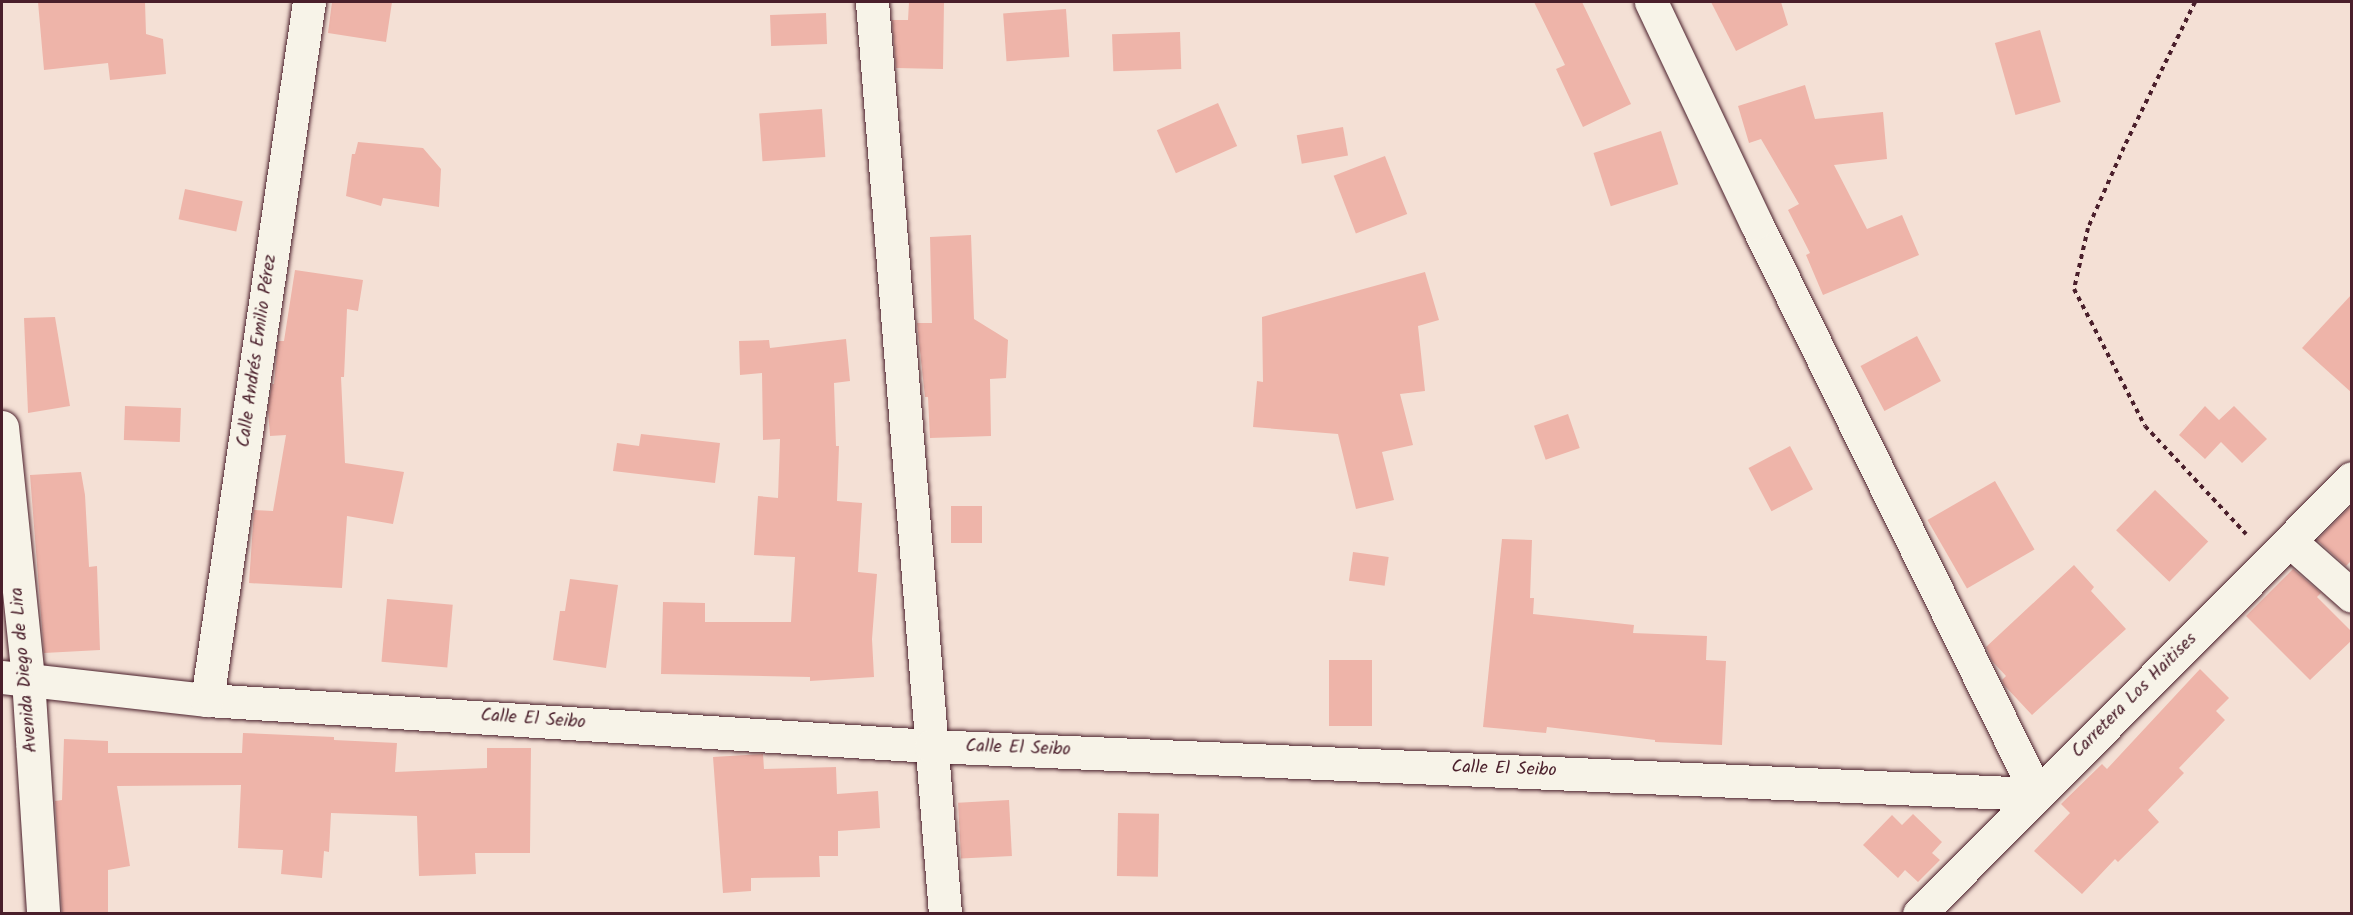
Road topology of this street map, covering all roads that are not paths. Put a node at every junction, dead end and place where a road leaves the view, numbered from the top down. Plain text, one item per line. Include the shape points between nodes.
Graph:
1 (309, 2) edge
2 (872, 2) edge
3 (1651, 2) edge
4 (2, 427) edge
5 (2352, 478) edge
6 (2281, 551) junction
7 (2352, 596) edge
8 (15, 678) edge
9 (207, 700) junction
10 (931, 746) junction
11 (2037, 794) junction
12 (43, 914) edge
13 (945, 914) edge
14 (1919, 914) edge

1 - 9 street, Calle Andrés Emilio Pérez
2 - 10 street
3 - 11 street
4 - 8 street, Avenida Diego de Lira
5 - 6 street, Carretera Los Haitises
6 - 7 street
6 - 11 street, Carretera Los Haitises
8 - 9 street, Calle El Seibo
8 - 12 street, Avenida Diego de Lira
9 - 10 street, Calle El Seibo
10 - 11 street, Calle El Seibo
10 - 13 street
11 - 14 street, Carretera Los Haitises

